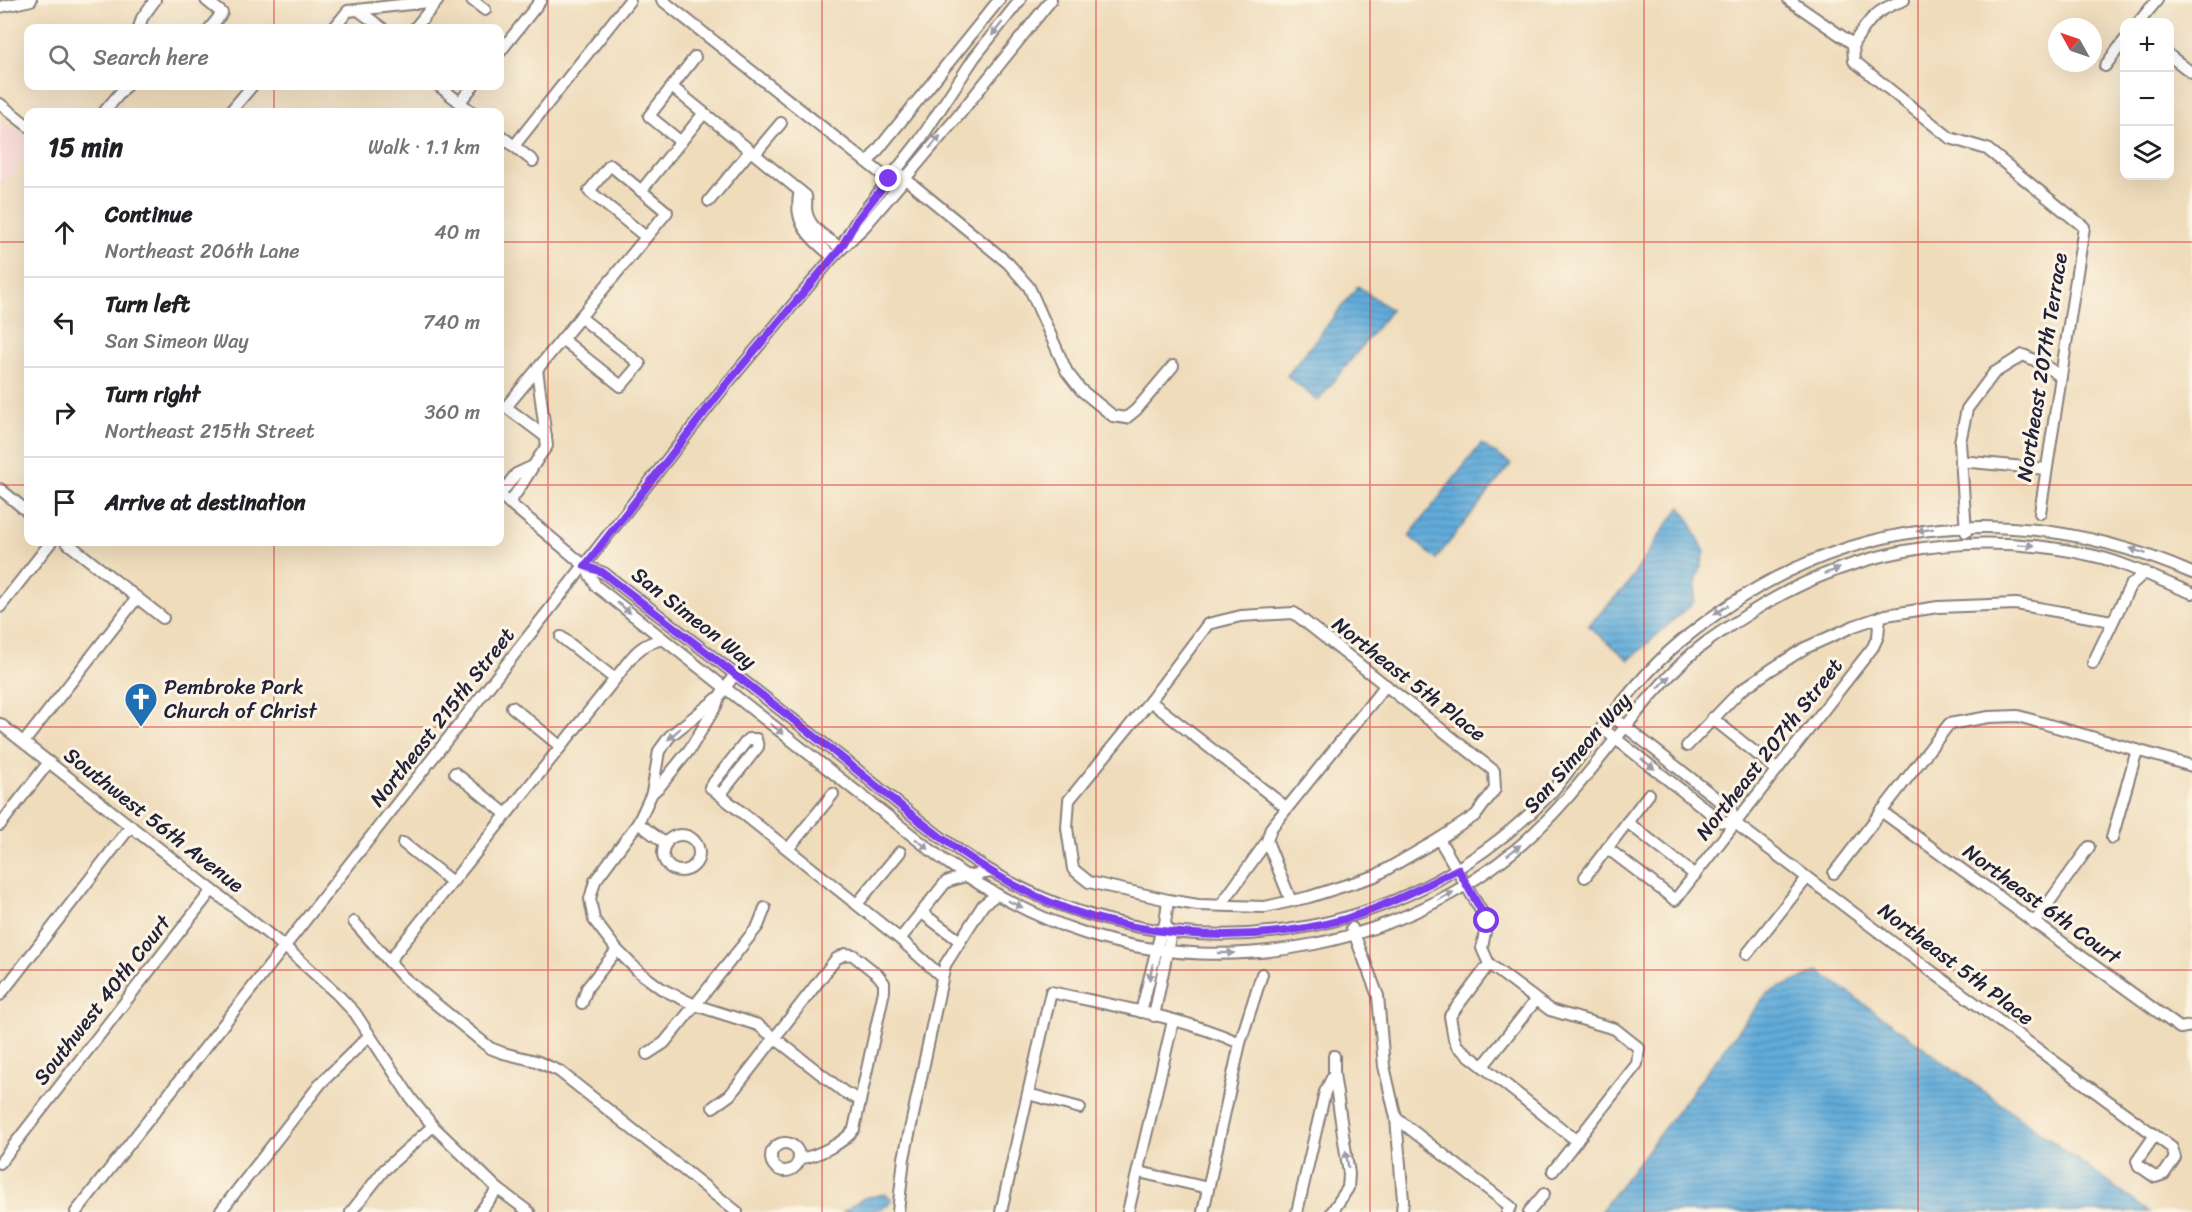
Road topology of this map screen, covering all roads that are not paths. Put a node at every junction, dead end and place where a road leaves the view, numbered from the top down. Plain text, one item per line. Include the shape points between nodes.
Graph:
1 (31, 0) edge
2 (155, 0) edge
3 (206, 0) edge
4 (472, 0) edge
5 (541, 0) edge
6 (630, 0) edge
7 (662, 0) edge
8 (999, 0) edge
9 (1020, 0) edge
10 (1051, 0) edge
11 (1904, 0) edge
12 (2157, 0) edge
13 (438, 1) edge
14 (1795, 2) edge
15 (1889, 2) edge
16 (0, 7) edge
17 (358, 10) junction
18 (485, 10) dead end
19 (2142, 18) edge
20 (140, 24) edge
21 (213, 24) edge
22 (337, 24) edge
23 (377, 24) edge
24 (418, 24) edge
25 (1853, 44) junction
26 (2120, 46) edge
27 (504, 47) edge
28 (695, 57) dead end
29 (2174, 60) edge
30 (2104, 66) dead end
31 (2192, 73) edge
32 (672, 87) junction
33 (123, 90) edge
34 (249, 90) edge
35 (444, 90) edge
36 (470, 90) edge
37 (459, 103) junction
38 (0, 104) edge
39 (107, 108) edge
40 (233, 108) edge
41 (466, 108) edge
42 (704, 113) junction
43 (24, 123) edge
44 (781, 123) dead end
45 (504, 138) edge
46 (681, 142) junction
47 (514, 146) junction
48 (753, 152) junction
49 (533, 161) dead end
50 (868, 162) junction
51 (897, 179) junction
52 (641, 191) junction
53 (800, 191) junction
54 (709, 201) dead end
55 (646, 237) junction
56 (841, 248) junction
57 (833, 257) junction
58 (580, 317) junction
59 (562, 339) junction
60 (1173, 366) dead end
61 (537, 369) junction
62 (2060, 375) junction
63 (546, 437) junction
64 (1960, 461) junction
65 (531, 467) junction
66 (2046, 469) junction
67 (0, 489) edge
68 (504, 490) edge
69 (504, 498) edge
70 (509, 502) junction
71 (24, 509) edge
72 (2040, 513) dead end
73 (1965, 525) junction
74 (1967, 543) junction
75 (48, 546) edge
76 (71, 546) edge
77 (585, 566) junction
78 (2145, 572) junction
79 (2192, 573) edge
80 (2192, 593) edge
81 (137, 598) junction
82 (0, 607) edge
83 (1880, 617) junction
84 (163, 618) dead end
85 (2112, 621) junction
86 (561, 637) dead end
87 (663, 639) junction
88 (2093, 663) dead end
89 (735, 674) junction
90 (615, 679) junction
91 (1386, 685) junction
92 (722, 692) junction
93 (1150, 701) junction
94 (512, 707) dead end
95 (1612, 716) junction
96 (1712, 718) junction
97 (0, 724) edge
98 (1626, 727) junction
99 (1602, 728) junction
100 (1616, 739) junction
101 (24, 742) junction
102 (560, 746) junction
103 (1687, 746) dead end
104 (2138, 750) junction
105 (49, 762) junction
106 (2191, 762) edge
107 (1777, 770) junction
108 (455, 773) dead end
109 (652, 793) junction
110 (833, 794) dead end
111 (1649, 794) dead end
112 (720, 795) junction
113 (1287, 808) junction
114 (1881, 811) junction
115 (506, 814) junction
116 (1627, 822) junction
117 (638, 823) junction
118 (1735, 823) junction
119 (0, 825) edge
120 (131, 826) junction
121 (2112, 838) dead end
122 (1439, 839) junction
123 (1267, 841) junction
124 (403, 843) dead end
125 (666, 844) dead end
126 (2089, 847) dead end
127 (1607, 848) junction
128 (788, 849) junction
129 (900, 852) dead end
130 (974, 860) junction
131 (947, 863) junction
132 (1458, 869) junction
133 (993, 872) junction
134 (1834, 873) dead end
135 (981, 874) junction
136 (1695, 875) junction
137 (965, 876) junction
138 (1585, 877) dead end
139 (1808, 878) junction
140 (452, 882) junction
141 (946, 882) junction
142 (1467, 885) junction
143 (984, 888) junction
144 (212, 890) junction
145 (996, 895) junction
146 (1168, 900) junction
147 (1292, 901) junction
148 (857, 904) junction
149 (983, 905) junction
150 (1221, 906) junction
151 (765, 908) dead end
152 (922, 913) junction
153 (1348, 918) junction
154 (354, 922) dead end
155 (2034, 923) junction
156 (1166, 929) junction
157 (1354, 934) junction
158 (900, 939) junction
159 (958, 939) junction
160 (285, 946) junction
161 (1162, 949) junction
162 (617, 950) junction
163 (1747, 954) dead end
164 (389, 961) junction
165 (1489, 964) junction
166 (938, 972) junction
167 (1262, 974) dead end
168 (0, 995) edge
169 (1536, 1000) junction
170 (582, 1003) dead end
171 (695, 1005) junction
172 (1142, 1012) junction
173 (1154, 1016) junction
174 (1173, 1021) junction
175 (2192, 1026) edge
176 (369, 1036) junction
177 (775, 1037) junction
178 (1240, 1043) junction
179 (647, 1054) dead end
180 (1334, 1056) dead end
181 (1483, 1066) junction
182 (1334, 1074) junction
183 (1028, 1094) junction
184 (860, 1100) junction
185 (713, 1107) dead end
186 (1080, 1108) dead end
187 (1396, 1118) junction
188 (433, 1126) junction
189 (2155, 1135) dead end
190 (1577, 1141) junction
191 (800, 1158) dead end
192 (0, 1163) edge
193 (1139, 1172) junction
194 (1553, 1172) dead end
195 (1208, 1188) junction
196 (498, 1189) junction
197 (1544, 1194) dead end
198 (1512, 1210) edge
199 (76, 1212) edge
200 (220, 1212) edge
201 (351, 1212) edge
202 (480, 1212) edge
203 (529, 1212) edge
204 (737, 1212) edge
205 (898, 1212) edge
206 (1001, 1212) edge
207 (1128, 1212) edge
208 (1203, 1212) edge
209 (1298, 1212) edge
210 (1332, 1212) edge
211 (1402, 1212) edge
212 (1529, 1212) edge

1 - 16 street
2 - 20 street
3 - 21 street via 222,13
4 - 18 street
5 - 27 street
6 - 47 street
7 - 50 street
8 - 50 street
9 -> 51 street, Northeast 215th Street via 974,58
51 -> 10 street, Northeast 215th Street via 958,116
11 - 15 street
12 - 19 street
13 - 17 street
13 - 24 street
14 - 25 street
15 - 25 street via 1869,19
17 - 22 street via 348,11
17 - 23 street
25 - 62 street, Northeast 207th Terrace via 1854,61 1950,138 1988,149 2084,227
26 - 30 street
28 - 32 street
29 - 31 street
32 - 42 street
32 - 46 street via 648,116
33 - 39 street
34 - 40 street
35 - 37 street
36 - 37 street
37 - 41 street
38 - 43 street
42 - 46 street
42 - 48 street
44 - 48 street
45 - 47 street
46 - 52 street
47 - 49 street
48 - 53 street
48 - 54 street
50 - 51 street
51 - 56 street, Northeast 215th Street via 865,226
51 - 60 street via 1008,263 1029,287 1067,372 1081,390 1113,416 1126,418 1136,410
52 - 55 street via 667,212
52 - 55 street via 610,165 589,192
53 - 56 street via 806,195 811,224
53 - 57 street via 797,210 806,232
55 - 58 street
56 - 57 street, Northeast 215th Street
57 - 77 street, Northeast 215th Street via 725,386
58 - 59 street
58 - 59 street via 640,364 621,386
59 - 61 street
61 - 63 street
61 - 63 street via 506,407
62 - 64 street via 2023,355 1994,374 1966,409
62 - 66 street, Northeast 207th Terrace
63 - 65 street via 547,446
64 - 66 street
64 - 73 street
65 - 68 street via 516,474
65 - 70 street via 526,482
66 - 72 street, Northeast 207th Terrace
67 - 71 street
69 - 70 street
70 - 77 street
73 - 74 street
79 -> 73 street, San Simeon Way via 2093,539 2046,530
73 -> 95 street, San Simeon Way via 1869,541 1804,563 1753,589 1676,645 1644,676
74 -> 78 street, San Simeon Way via 2039,546 2088,554
98 -> 74 street, San Simeon Way via 1684,661 1778,595 1875,556
75 - 82 street
76 - 81 street
77 -> 87 street, San Simeon Way via 596,586
77 - 89 street, San Simeon Way via 602,572
77 - 160 street, Northeast 215th Street
78 - 80 street, San Simeon Way
78 - 85 street via 2130,586
81 - 84 street
81 - 101 street
83 - 85 street via 1938,607 2016,604
83 - 96 street via 1805,648 1740,691
83 - 107 street, Northeast 207th Street via 1874,647
85 - 88 street
86 - 90 street
87 - 90 street via 645,645
87 - 92 street, San Simeon Way
89 - 92 street
89 - 130 street, San Simeon Way
90 - 102 street
91 - 93 street, Northeast 5th Place via 1294,613 1241,616 1208,624
91 - 113 street
91 - 122 street, Northeast 5th Place via 1494,771 1495,789 1476,815
92 - 109 street via 690,748
92 -> 109 street via 670,736 659,751
92 -> 131 street, San Simeon Way
93 - 113 street
93 - 146 street, Northeast 5th Place via 1069,800 1066,828 1073,869 1089,882
94 - 102 street
95 - 98 street, Northeast 5th Place
95 - 99 street, San Simeon Way
96 - 103 street
96 - 107 street
97 - 101 street, Southwest 56th Avenue
98 - 100 street, San Simeon Way
98 - 118 street, Northeast 5th Place via 1731,810
99 - 100 street, Northeast 5th Place
99 - 132 street, San Simeon Way via 1549,795 1496,842
100 -> 118 street, Northeast 5th Place via 1722,822
142 -> 100 street, San Simeon Way via 1554,815
101 - 105 street, Southwest 56th Avenue
102 - 115 street
104 - 106 street
104 - 114 street via 2018,716 1949,724
104 - 121 street
105 - 119 street
105 - 120 street, Southwest 56th Avenue
107 - 118 street, Northeast 207th Street
108 - 115 street
109 - 117 street
110 - 128 street
111 - 116 street
112 - 112 street via 710,787 748,739 756,739 758,747
112 - 128 street
113 - 123 street via 1271,828
114 - 134 street
114 - 155 street, Northeast 6th Court
115 - 140 street
116 - 127 street
116 - 136 street
117 - 125 street
117 - 162 street via 595,881 591,899 594,920
118 - 136 street, Northeast 207th Street
118 - 139 street, Northeast 5th Place
120 - 144 street, Southwest 56th Avenue
120 - 168 street
122 - 132 street
122 - 147 street, Northeast 5th Place via 1375,876
123 - 147 street
123 - 150 street
124 - 140 street
126 - 155 street
127 - 136 street, Northeast 207th Street via 1675,900
127 - 138 street
128 - 148 street
129 - 148 street
130 - 133 street, San Simeon Way
130 - 135 street
131 - 137 street, San Simeon Way
131 - 141 street
132 - 142 street
132 - 153 street, San Simeon Way via 1398,900
133 - 135 street
133 - 156 street, San Simeon Way via 1047,900 1102,920
135 - 137 street
135 - 143 street
137 - 141 street
137 - 143 street, San Simeon Way
139 - 163 street
139 - 189 street, Northeast 5th Place
140 - 164 street
141 - 152 street
157 -> 142 street, San Simeon Way via 1425,907
142 - 165 street via 1487,921 1482,948
143 - 145 street, San Simeon Way
143 - 149 street
144 - 160 street, Southwest 56th Avenue
144 - 192 street, Southwest 40th Court
145 - 149 street
145 -> 161 street, San Simeon Way via 1050,921 1089,934
146 - 150 street, Northeast 5th Place
146 - 156 street
147 - 150 street, Northeast 5th Place via 1264,907
148 - 158 street
149 - 159 street
151 - 171 street via 758,926
152 - 158 street
152 - 159 street
153 - 156 street, San Simeon Way via 1258,934 1209,935
153 - 157 street
154 - 164 street
155 - 175 street, Northeast 6th Court via 2180,1029
156 - 161 street
161 -> 157 street, San Simeon Way via 1208,953 1271,951
157 - 187 street via 1378,996 1384,1066
158 - 166 street
159 - 166 street
160 - 176 street, Southwest 56th Avenue via 355,1013
160 - 199 street, Northeast 215th Street
161 -> 172 street
161 - 173 street
162 - 170 street via 587,988
162 - 171 street via 662,989
164 - 204 street via 404,978 490,1048 559,1071
165 - 169 street
165 - 181 street via 1450,1016 1457,1046
166 - 205 street
167 - 178 street
169 - 181 street
169 - 190 street via 1550,1010 1616,1029 1639,1048 1637,1064
171 - 177 street via 758,1024
171 - 179 street via 664,1043
172 - 173 street
172 - 183 street via 1051,992
173 - 174 street
174 - 178 street
174 - 193 street
176 - 188 street, Southwest 56th Avenue
176 - 200 street via 321,1083
177 - 184 street via 844,1092
177 - 184 street via 836,959 853,955 884,983
177 - 185 street via 730,1095
178 - 195 street
180 - 182 street
181 - 190 street
182 - 209 street via 1325,1092
210 -> 182 street via 1348,1188 1349,1174
183 - 186 street
183 - 206 street
184 - 191 street via 850,1135
187 - 198 street
187 - 211 street
188 - 196 street, Southwest 56th Avenue
188 - 201 street via 384,1170
190 - 194 street
193 - 195 street
193 - 207 street
195 - 208 street
196 - 202 street
196 - 203 street, Southwest 56th Avenue
197 - 212 street

